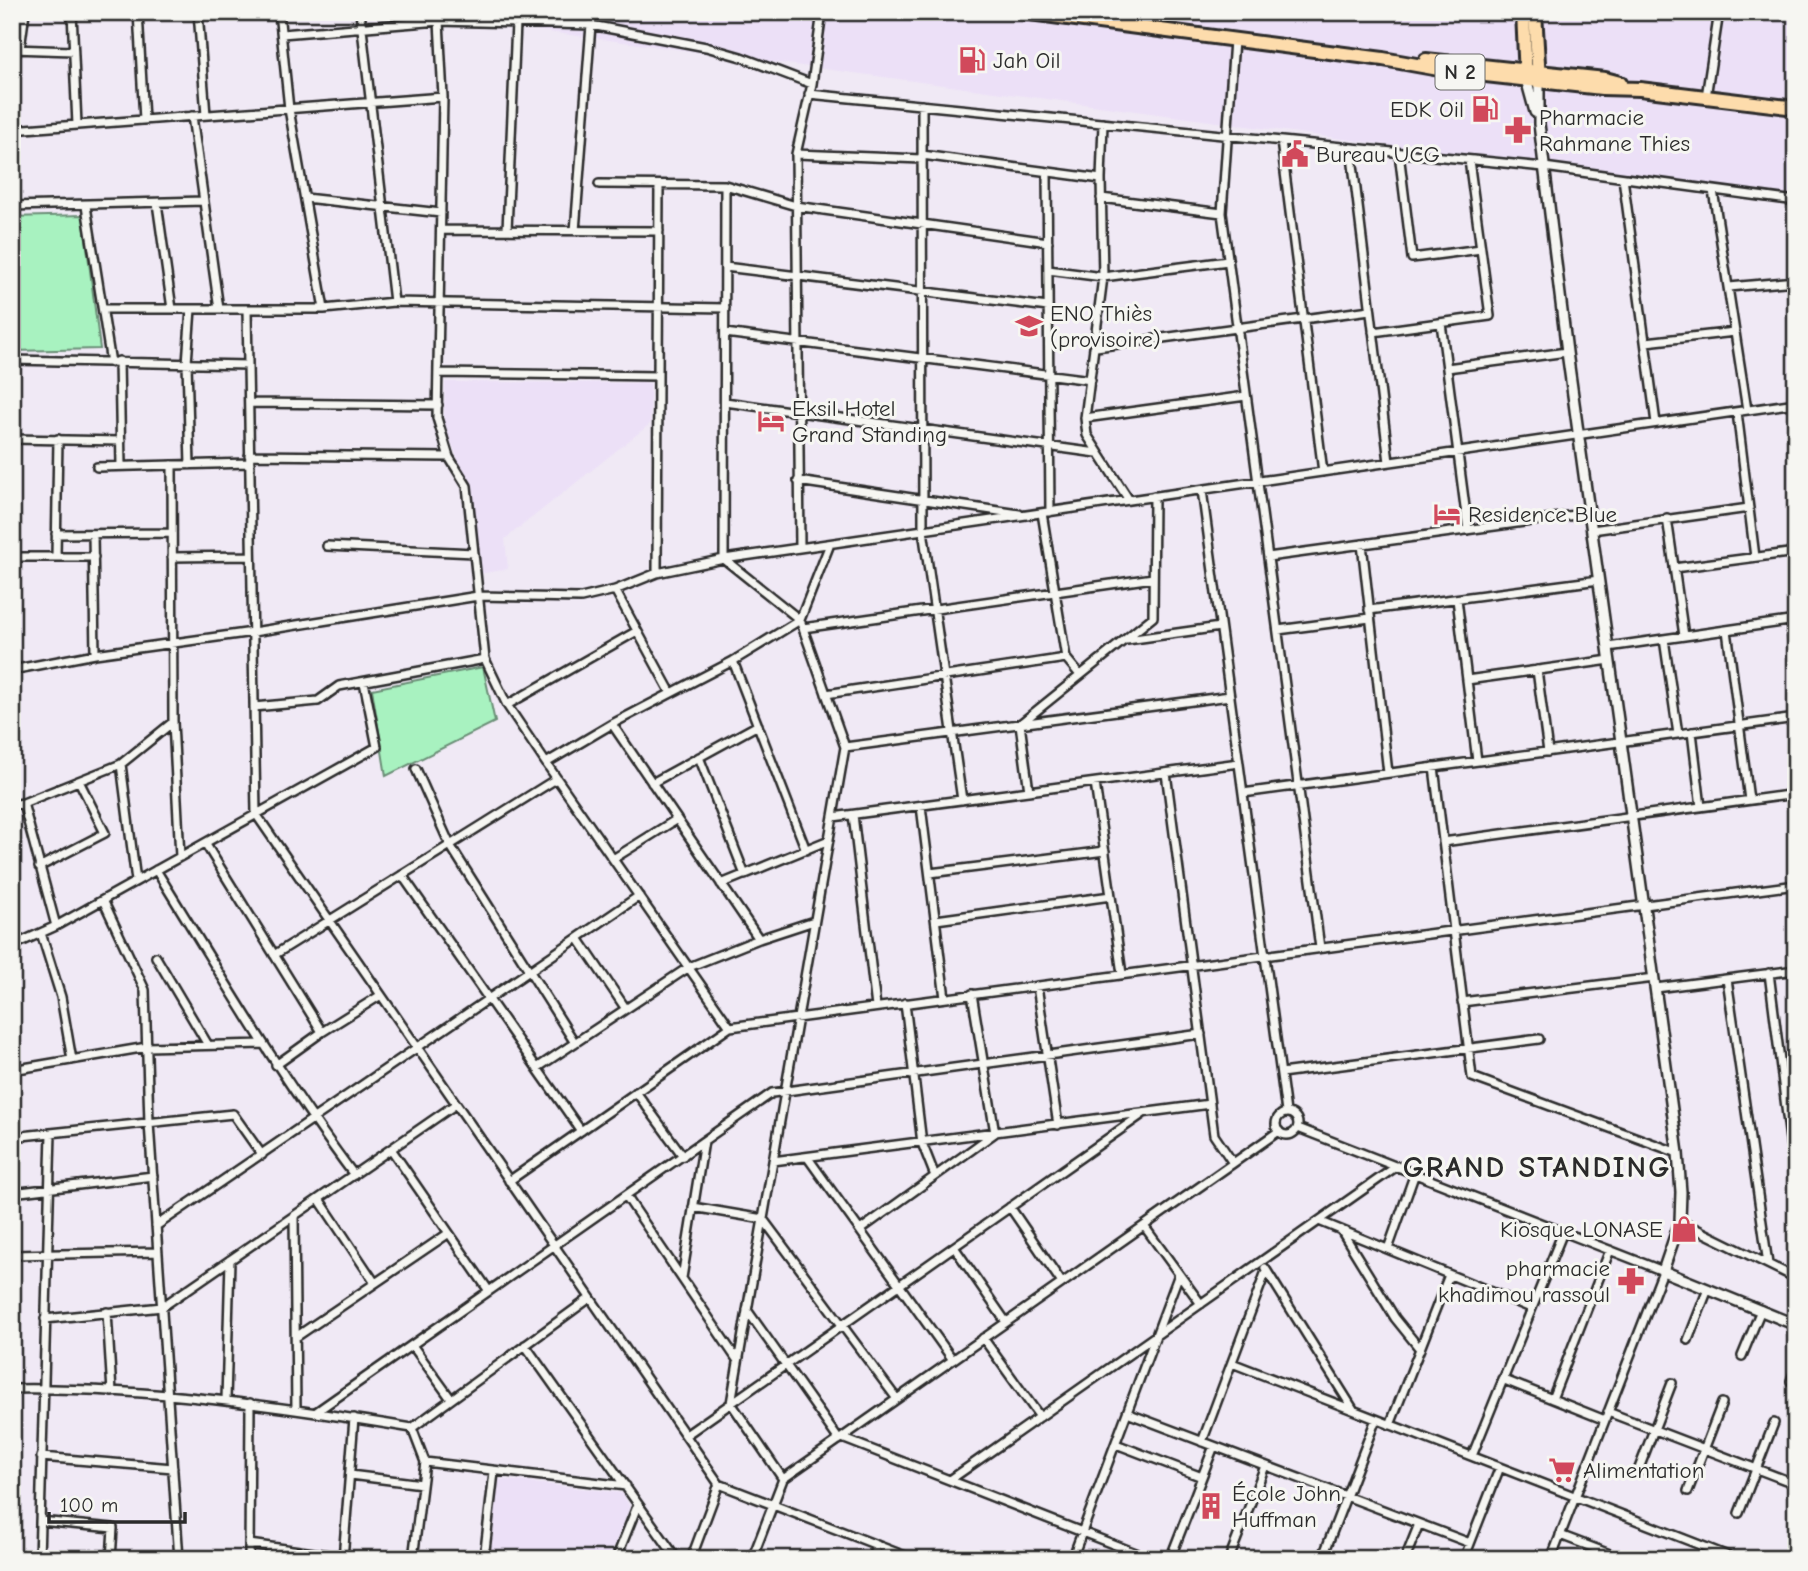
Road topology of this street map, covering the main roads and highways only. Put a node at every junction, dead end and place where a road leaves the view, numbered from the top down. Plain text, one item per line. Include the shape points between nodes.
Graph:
1 (1022, 12) edge
2 (1522, 12) edge
3 (1535, 12) edge
4 (1532, 75) junction
5 (1796, 108) edge

1 - 4 main road, N 2 via 1383,59 1451,61
2 - 4 main road
3 - 4 main road
4 - 5 main road, N 2

